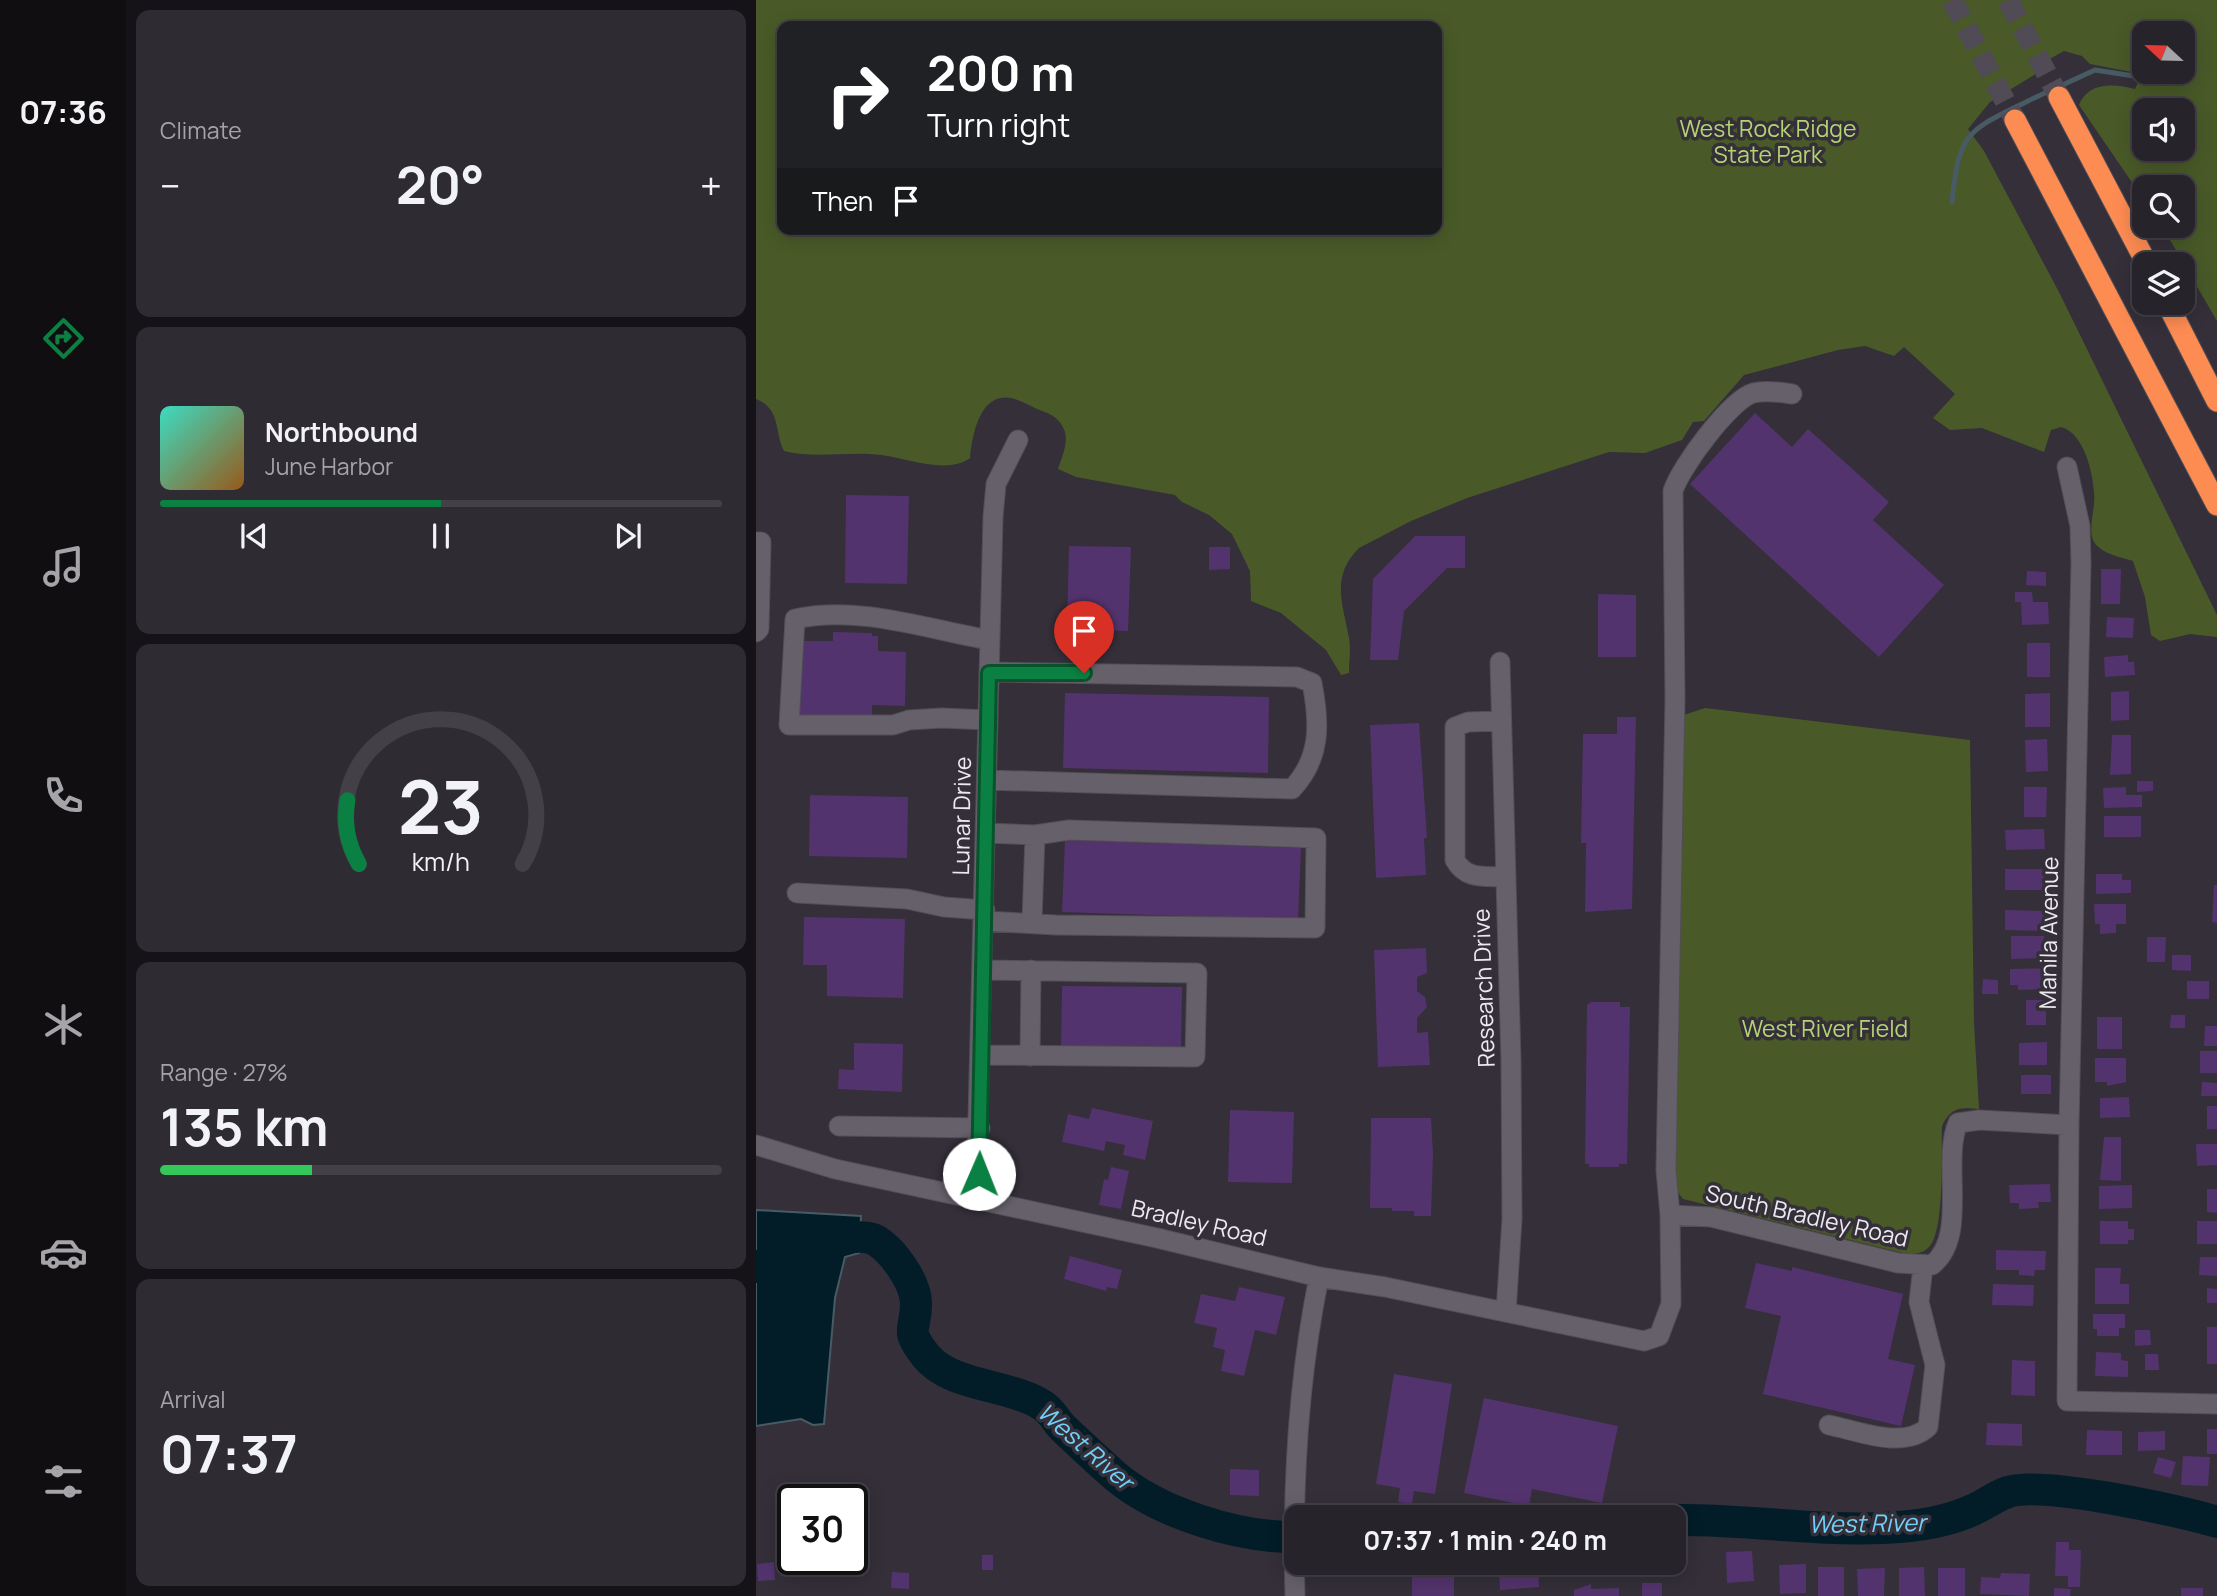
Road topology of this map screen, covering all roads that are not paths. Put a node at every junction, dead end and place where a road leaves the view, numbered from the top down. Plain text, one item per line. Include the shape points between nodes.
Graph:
1 (2059, 97) tunnel mouth
2 (2015, 120) tunnel mouth
3 (2141, 252) edge
4 (2173, 315) edge
5 (1792, 394) dead end
6 (2217, 401) edge
7 (1018, 440) dead end
8 (2067, 467) dead end
9 (2217, 505) edge
10 (756, 542) edge
11 (756, 632) edge
12 (989, 640) junction
13 (1500, 662) dead end
14 (989, 673) junction
15 (988, 720) junction
16 (1501, 721) junction
17 (987, 780) junction
18 (986, 833) junction
19 (1035, 835) junction
20 (1505, 877) junction
21 (797, 893) dead end
22 (985, 915) junction
23 (1032, 921) junction
24 (983, 970) junction
25 (1031, 970) junction
26 (981, 1055) junction
27 (1030, 1056) junction
28 (2069, 1125) junction
29 (839, 1126) dead end
30 (980, 1128) junction
31 (756, 1145) edge
32 (976, 1198) junction
33 (1670, 1215) junction
34 (1923, 1266) junction
35 (1319, 1277) junction
36 (1506, 1312) junction
37 (2217, 1404) edge
38 (1829, 1425) dead end
39 (1295, 1596) edge

1 - 3 highway
2 - 9 highway
4 - 6 highway
5 - 33 street via 1745,397 1691,456 1673,491 1675,674 1666,1170
7 - 12 street, Lunar Drive via 996,484
8 - 28 street, Manila Avenue via 2080,526 2081,563
10 - 11 street via 761,542
12 - 14 street, Lunar Drive
12 - 15 street via 934,631 904,620 813,615 795,619 789,725
13 - 16 street, Research Drive
14 - 15 street, Lunar Drive
14 - 17 street via 1297,677 1312,683 1316,703 1314,759 1292,789
15 - 17 street, Lunar Drive
16 - 20 street, Research Drive
16 - 20 street via 1455,727 1455,860 1461,872 1469,875
17 - 18 street, Lunar Drive
18 - 19 street
18 - 22 street, Lunar Drive
19 - 23 street
19 - 23 street via 1069,830 1316,838 1315,929
20 - 36 street, Research Drive via 1512,1219
21 - 22 street via 907,899
22 - 23 street
22 - 24 street, Lunar Drive
24 - 25 street
24 - 26 street, Lunar Drive
25 - 27 street
25 - 27 street via 1197,972 1195,1057
26 - 27 street
26 - 30 street, Lunar Drive
28 - 34 street, South Bradley Road via 1958,1123 1947,1247 1932,1265
28 - 37 street, Manila Avenue via 2067,1401
29 - 30 street
30 - 32 street, Lunar Drive
31 - 32 street, Bradley Road via 835,1169
32 - 35 street, Bradley Road
33 - 34 street, South Bradley Road via 1711,1217
33 - 36 street, South Bradley Road via 1671,1304 1659,1336 1634,1341
34 - 38 street via 1919,1303 1935,1365 1928,1427 1919,1436 1904,1438
35 - 36 street, South Bradley Road
35 - 39 street via 1305,1377 1294,1521

